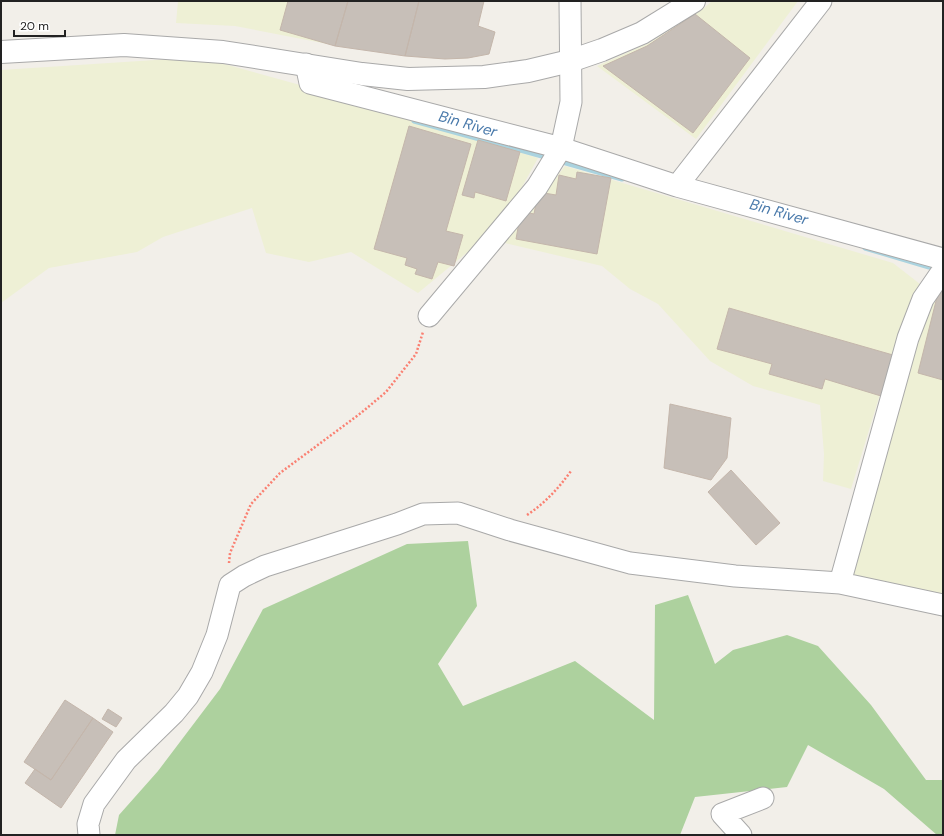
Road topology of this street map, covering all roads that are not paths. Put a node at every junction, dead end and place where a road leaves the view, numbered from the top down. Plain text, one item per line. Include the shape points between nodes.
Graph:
1 (570, 1) edge
2 (694, 1) edge
3 (821, 1) edge
4 (1, 52) edge
5 (570, 61) junction
6 (306, 64) junction
7 (562, 148) junction
8 (677, 186) junction
9 (943, 259) edge
10 (943, 270) edge
11 (429, 316) road end
12 (840, 583) junction
13 (943, 605) edge
14 (763, 798) dead end
15 (89, 835) edge
16 (742, 835) edge

1 - 5 street
2 - 5 street via 642,33
3 - 8 street
4 - 6 street via 124,45 223,52
5 - 6 street via 528,71 484,76 408,79
5 - 7 street via 571,102
6 - 7 street via 310,83
7 - 8 street
7 - 11 street via 537,187
8 - 9 street
10 - 12 street via 923,299 908,338
12 - 13 street
12 - 15 street via 735,576 630,563 458,513 423,514 265,566 230,585 217,635 202,672 183,702 126,760 94,804 88,824
14 - 16 street via 722,814

